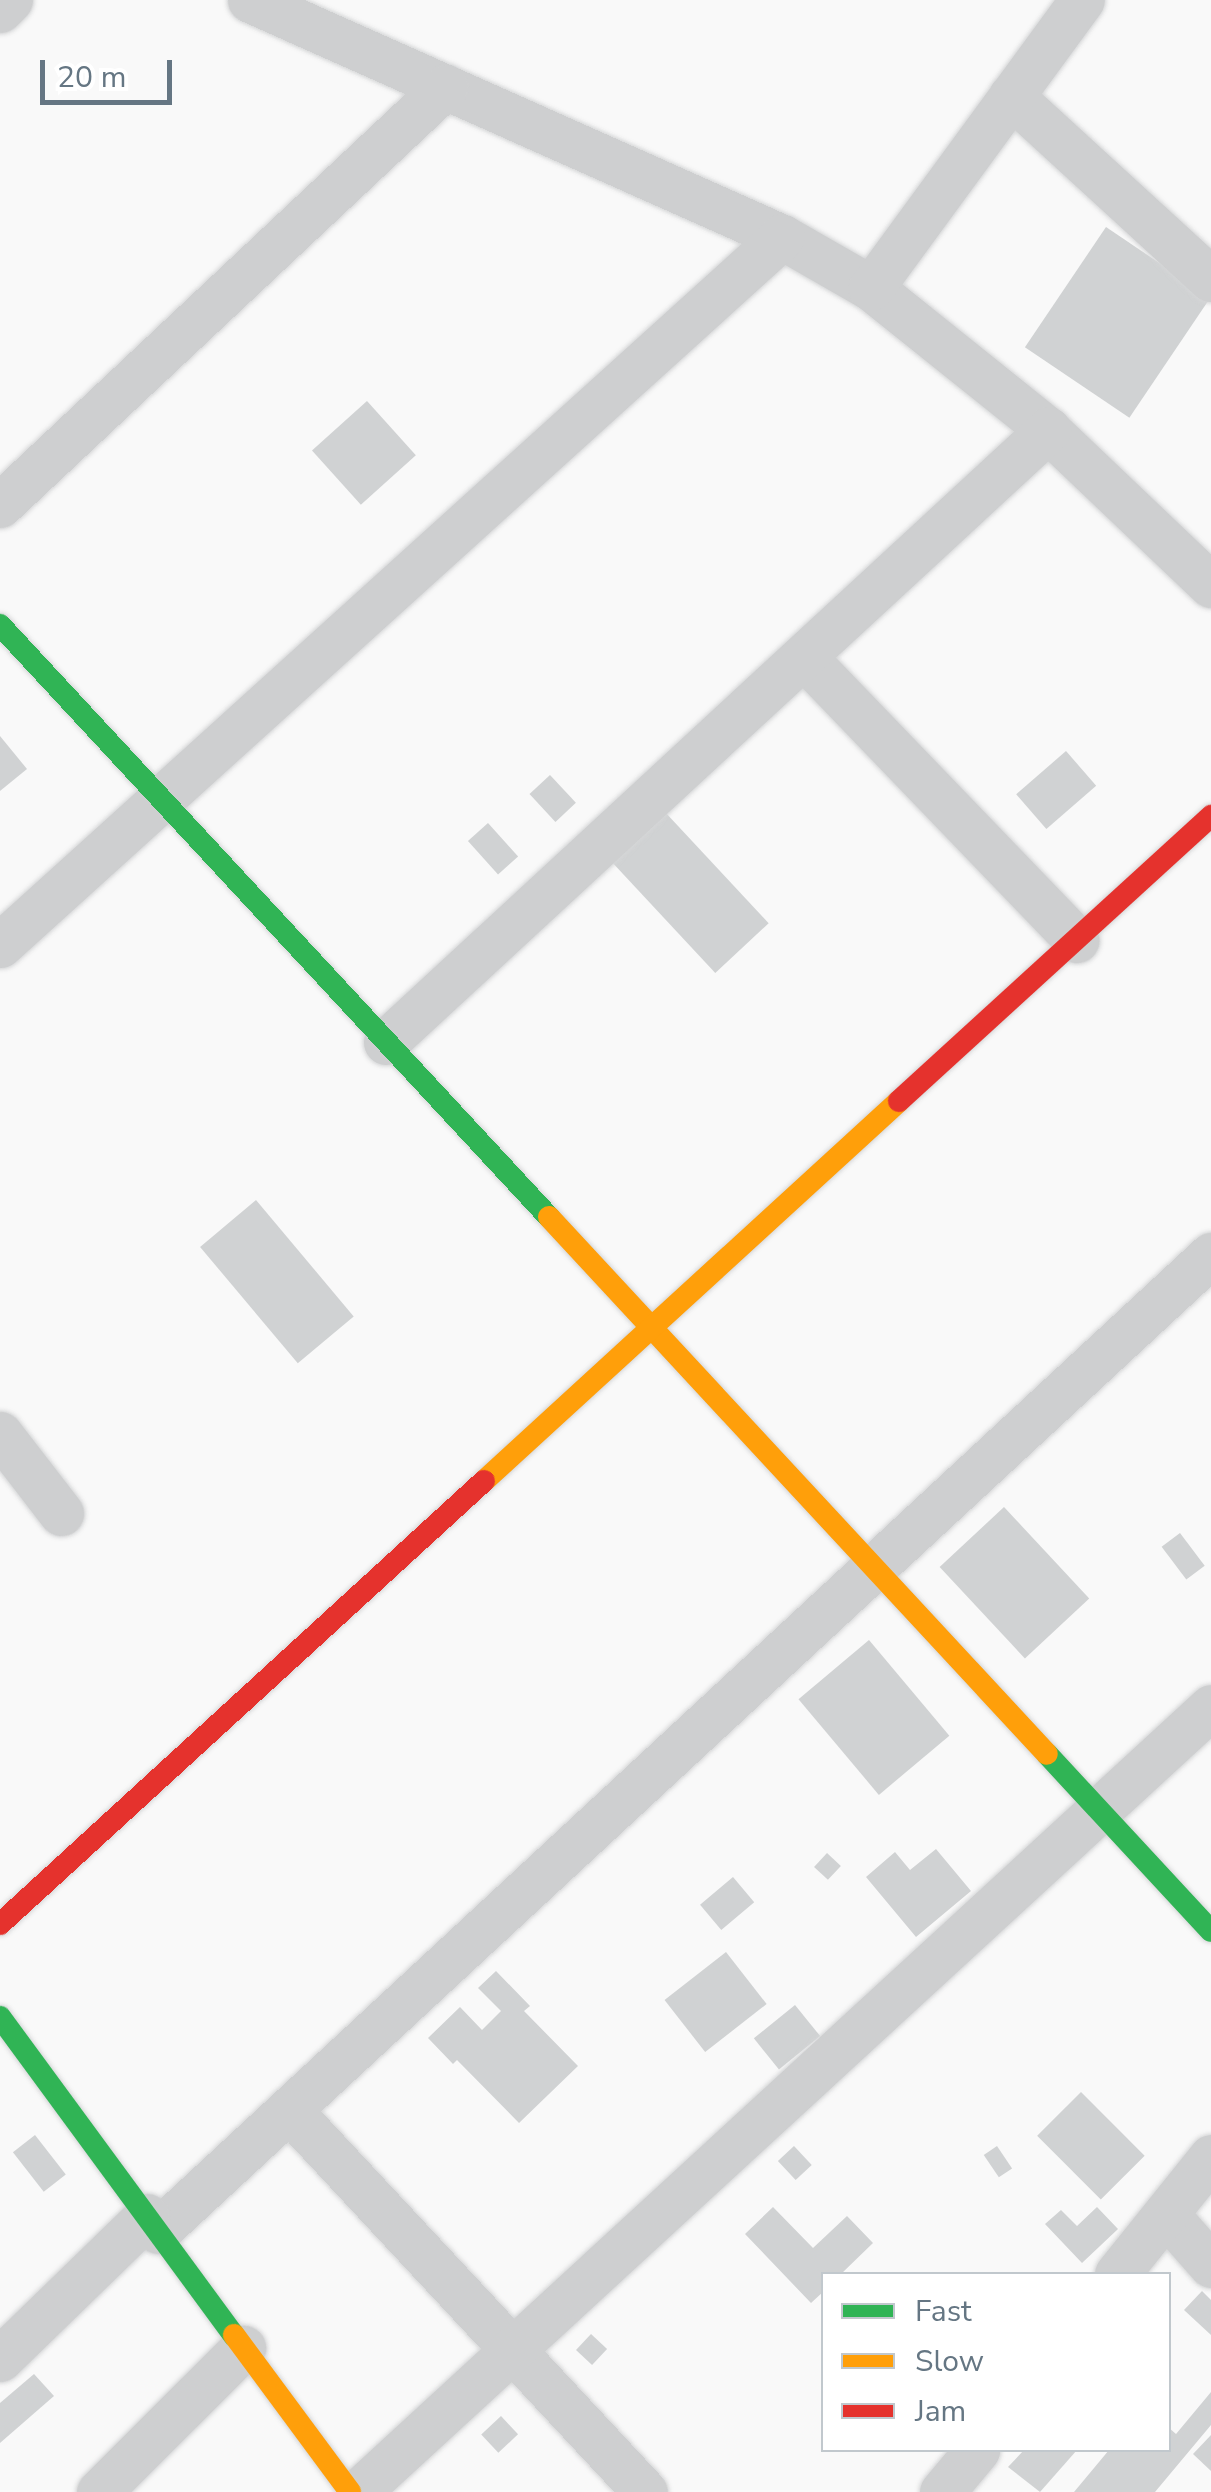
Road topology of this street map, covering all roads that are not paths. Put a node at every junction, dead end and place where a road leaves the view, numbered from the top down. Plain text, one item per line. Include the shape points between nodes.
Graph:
1 (10, 0) edge
2 (250, 0) edge
3 (1082, 0) edge
4 (0, 10) edge
5 (445, 86) junction
6 (1011, 96) junction
7 (782, 237) junction
8 (1211, 278) edge
9 (871, 288) junction
10 (1048, 430) junction
11 (0, 505) edge
12 (1211, 586) edge
13 (0, 625) edge
14 (804, 657) junction
15 (161, 799) junction
16 (1211, 816) edge
17 (1076, 940) junction
18 (0, 945) edge
19 (386, 1042) junction
20 (1211, 1255) edge
21 (652, 1328) junction
22 (0, 1434) edge
23 (60, 1513) dead end
24 (874, 1568) junction
25 (1211, 1707) edge
26 (1098, 1810) junction
27 (0, 1924) edge
28 (1211, 1931) edge
29 (0, 2017) edge
30 (288, 2110) junction
31 (1211, 2157) edge
32 (1166, 2214) junction
33 (153, 2224) junction
34 (1211, 2265) edge
35 (1119, 2272) edge
36 (243, 2348) junction
37 (512, 2349) junction
38 (0, 2359) edge
39 (99, 2492) edge
40 (354, 2492) edge
41 (646, 2492) edge

1 - 4 street
2 - 5 street
3 - 6 street
5 - 7 street
5 - 11 street
6 - 8 street
6 - 9 street
7 - 9 street
7 - 15 street
9 - 10 street
10 - 12 street
10 - 14 street
13 - 15 street
14 - 17 street
14 - 19 street
15 - 18 street
15 - 19 street
16 - 17 street
17 - 21 street
19 - 21 street
20 - 24 street
21 - 24 street
21 - 27 street
22 - 23 street
24 - 26 street
24 - 30 street
25 - 26 street
26 - 28 street
26 - 37 street
29 - 33 street
30 - 33 street
30 - 37 street
31 - 32 street
32 - 34 street
32 - 35 street
33 - 36 street
33 - 38 street
36 - 39 street
36 - 40 street
37 - 40 street
37 - 41 street

